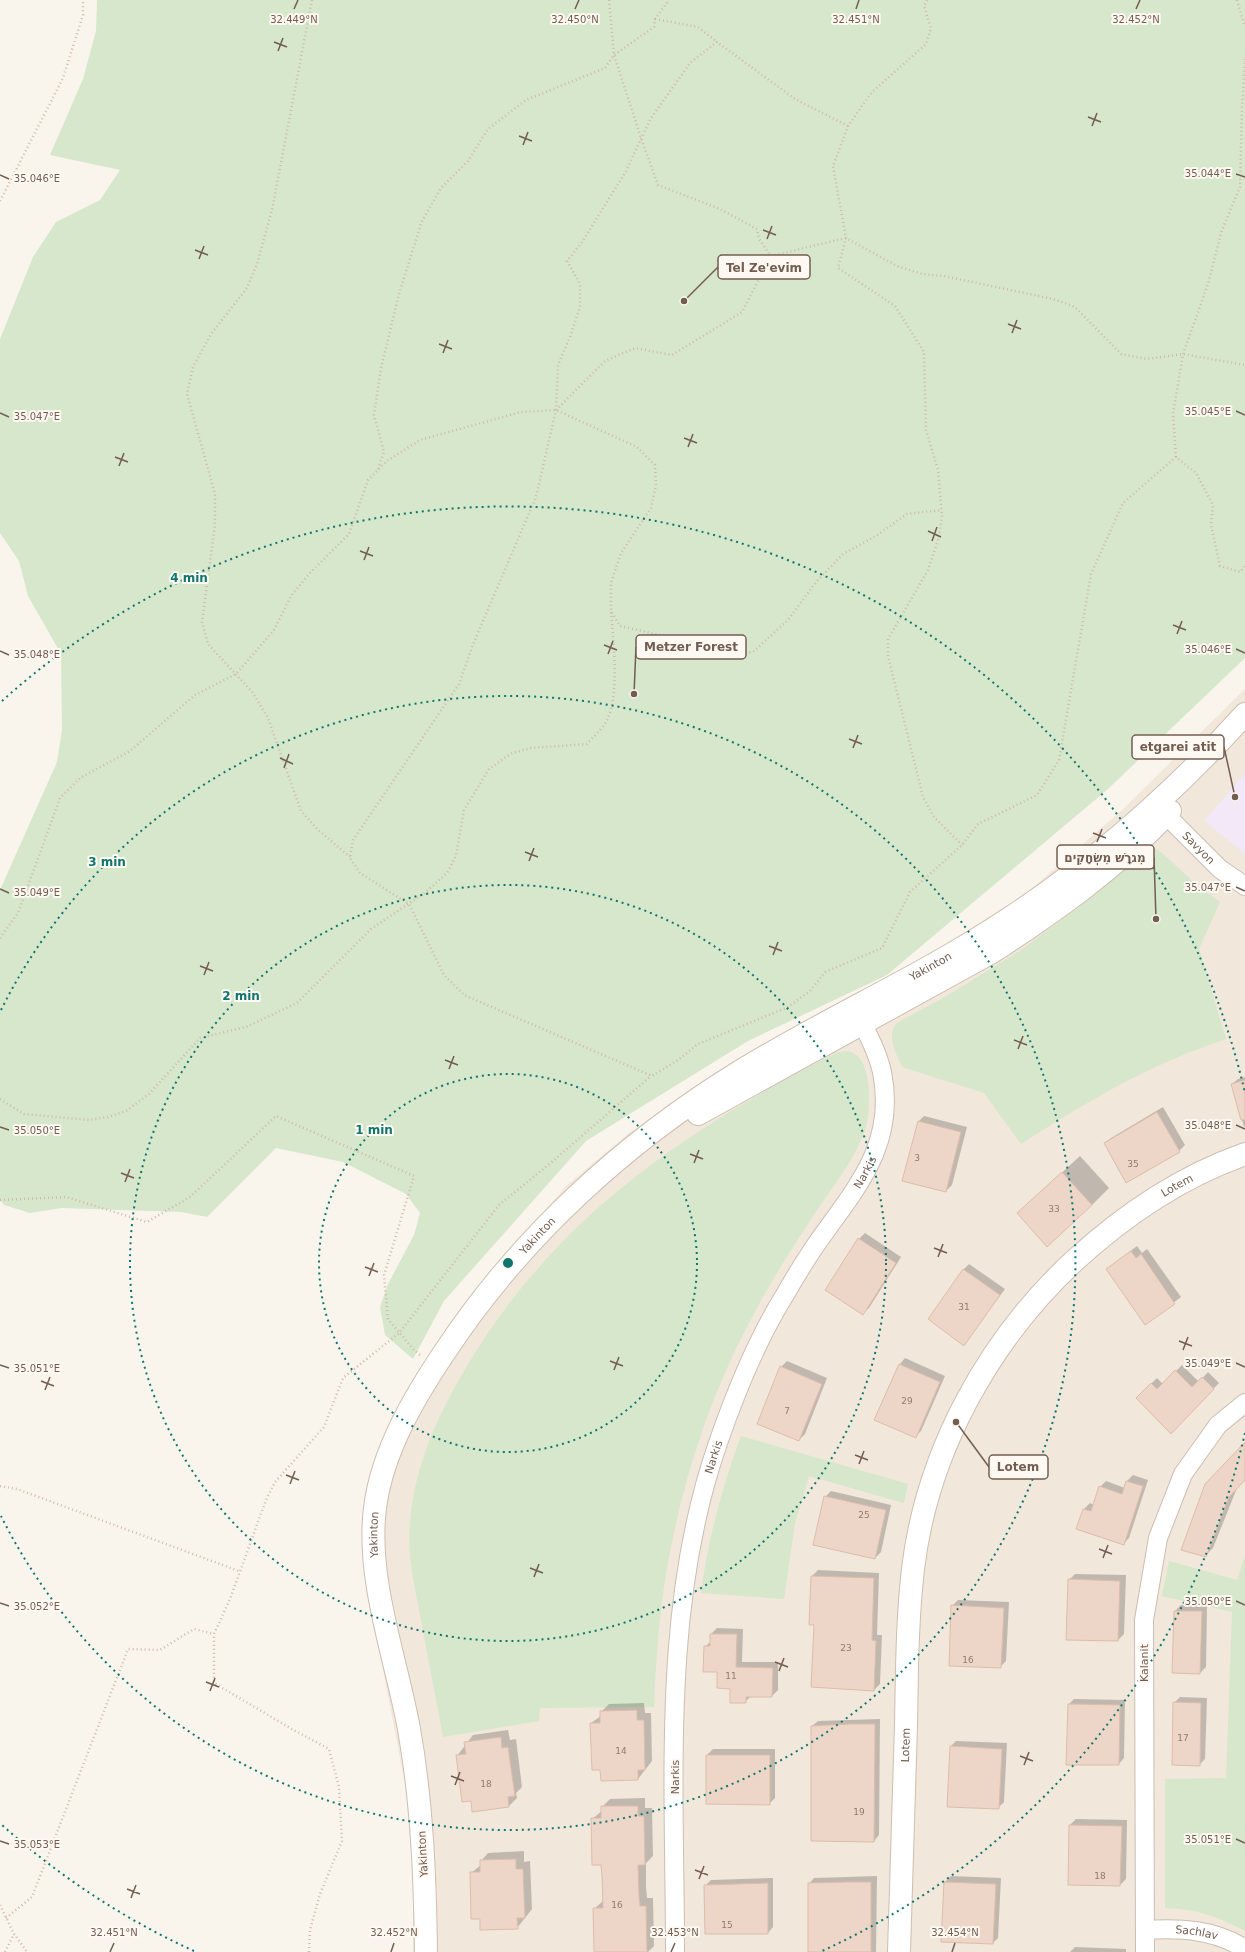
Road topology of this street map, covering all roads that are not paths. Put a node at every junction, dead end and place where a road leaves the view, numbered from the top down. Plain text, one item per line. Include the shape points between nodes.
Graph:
1 (1245, 714) edge
2 (1245, 720) edge
3 (1160, 810) junction
4 (1245, 886) edge
5 (859, 1016) junction
6 (1245, 1154) edge
7 (1245, 1403) edge
8 (1145, 1930) junction
9 (1245, 1949) edge
10 (426, 1952) edge
11 (675, 1952) edge
12 (899, 1952) edge
13 (1145, 1952) edge

1 - 3 street, Yakinton
2 - 3 street, Yakinton via 1213,762
3 - 4 street, Savyon via 1220,869
3 - 5 street, Yakinton via 1103,873 1031,927 986,956
5 - 10 street, Yakinton via 661,1134 590,1184 541,1231 475,1309 436,1364 404,1422 385,1465 377,1492 373,1533 374,1561 417,1777 424,1866
5 - 11 street, Narkis via 875,1050 885,1088 885,1114 879,1145 861,1183 814,1248 784,1296 735,1394 702,1496 690,1548 680,1616 675,1707
6 - 12 street, Lotem via 1218,1164 1168,1189 1099,1239 1057,1277 1023,1314 965,1402 943,1453 925,1508 913,1568 908,1632
7 - 8 street, Kalanit via 1218,1425 1183,1474 1158,1538 1144,1620
8 - 9 street, Sachlav via 1202,1931 1230,1940
8 - 13 street, Kalanit

